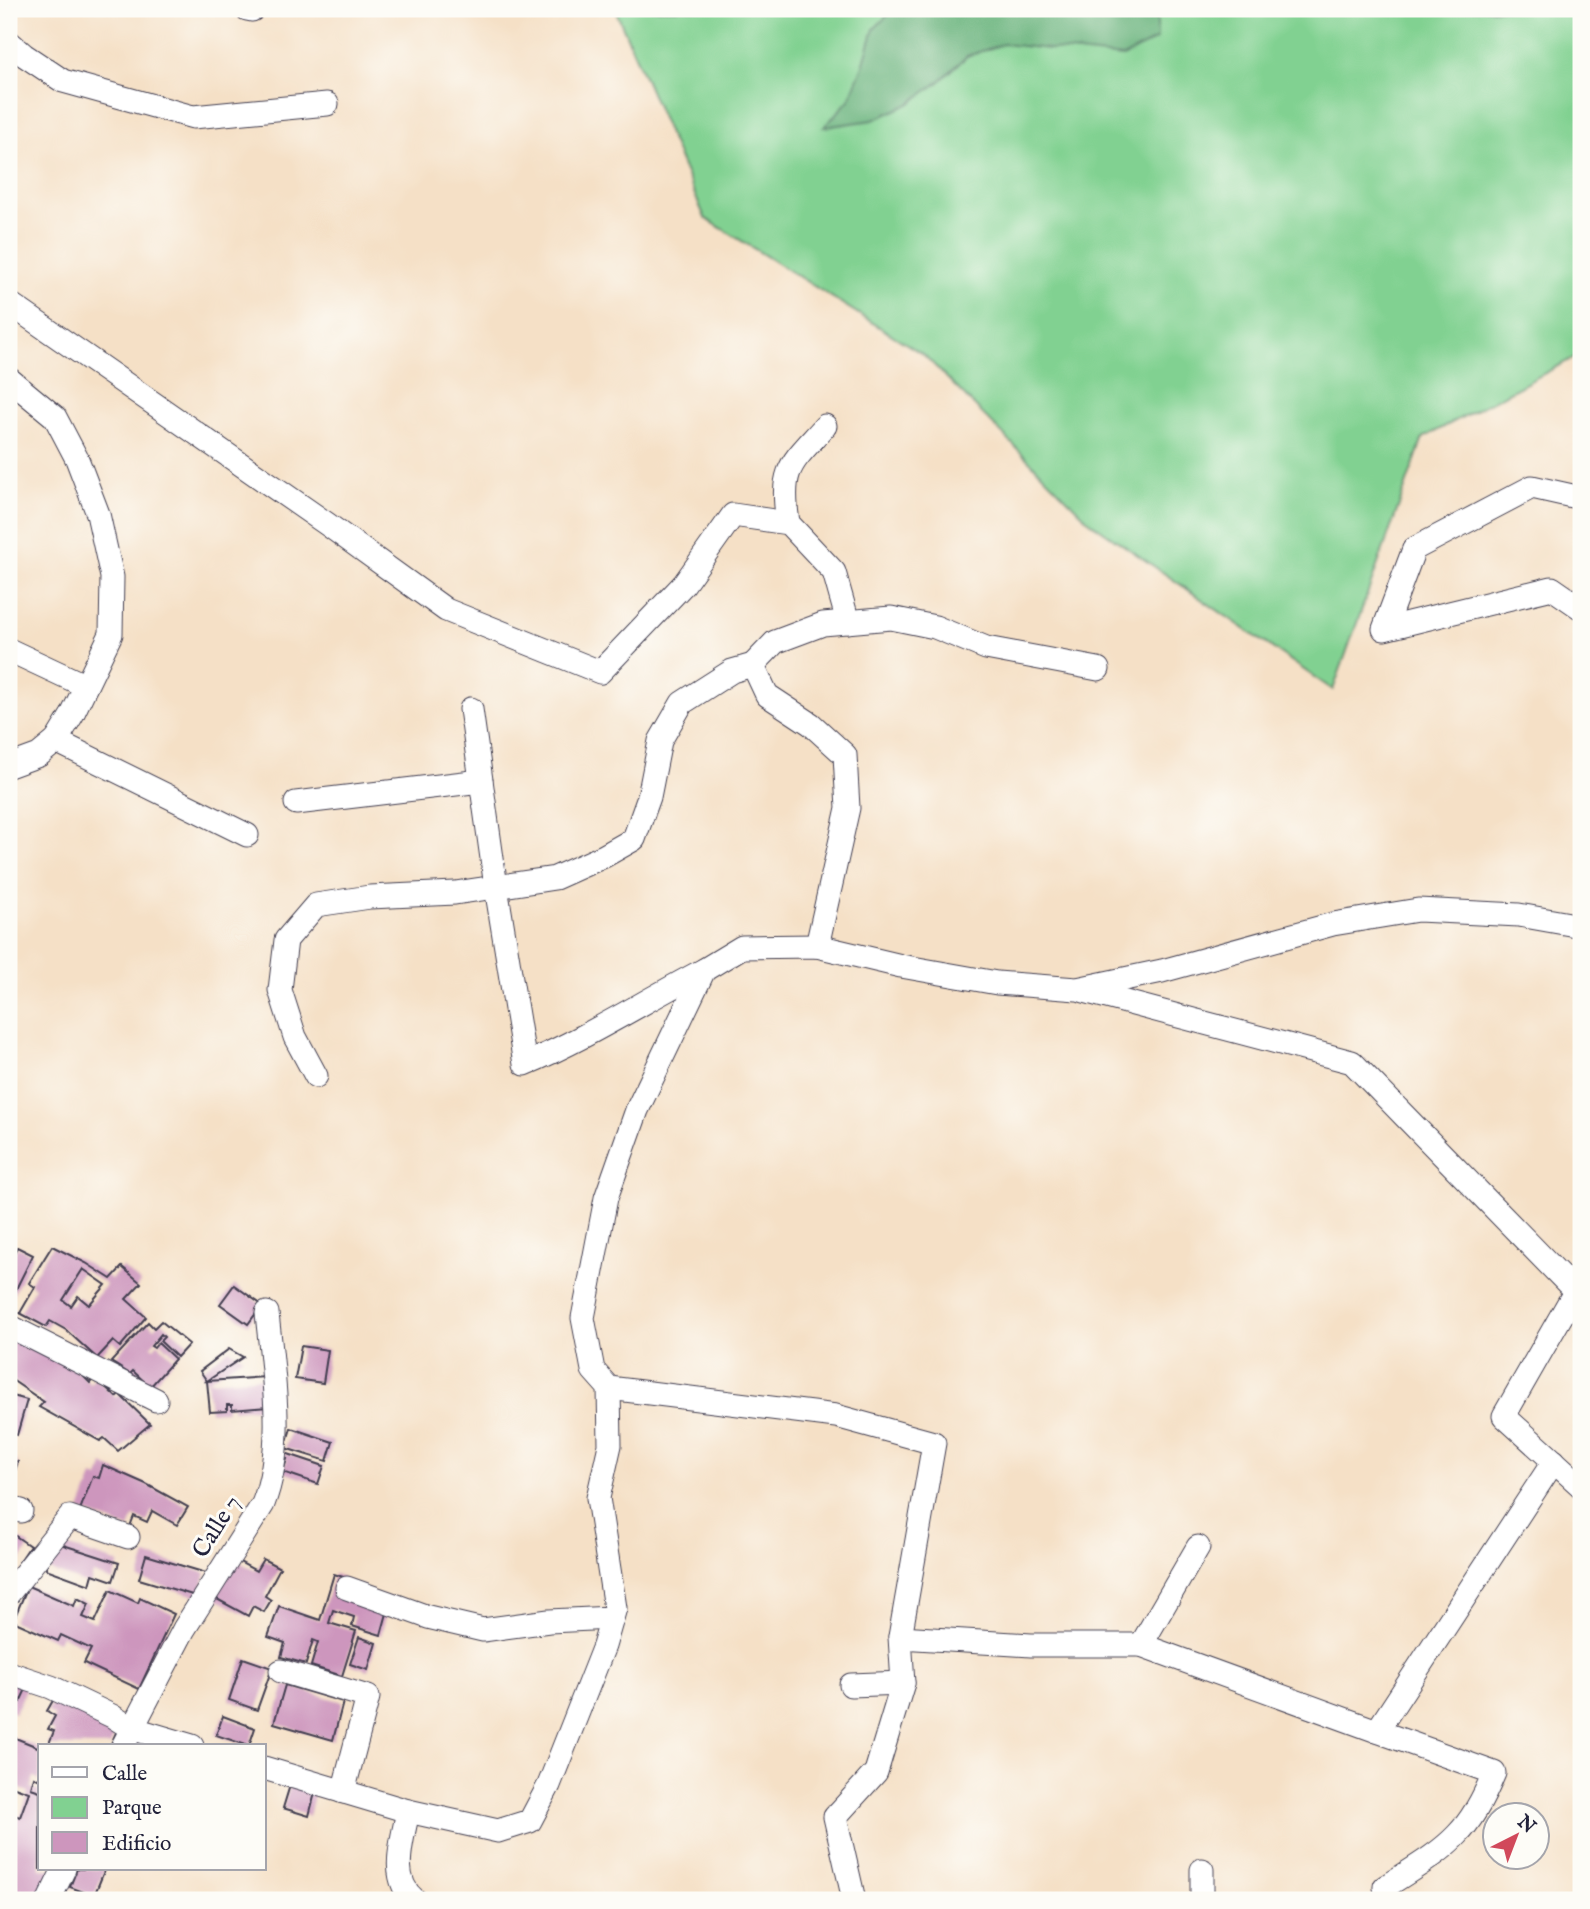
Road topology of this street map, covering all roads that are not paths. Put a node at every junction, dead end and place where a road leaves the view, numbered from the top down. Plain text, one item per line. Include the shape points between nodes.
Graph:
1 (9, 42) edge
2 (327, 104) dead end
3 (9, 303) edge
4 (9, 379) edge
5 (825, 426) dead end
6 (1581, 498) edge
7 (788, 523) junction
8 (1581, 608) edge
9 (848, 622) junction
10 (9, 650) edge
11 (752, 665) junction
12 (1098, 669) dead end
13 (86, 686) junction
14 (471, 709) dead end
15 (56, 741) junction
16 (9, 766) edge
17 (481, 781) junction
18 (296, 803) dead end
19 (247, 835) dead end
20 (496, 887) junction
21 (1581, 926) edge
22 (817, 946) junction
23 (704, 970) junction
24 (1077, 989) junction
25 (316, 1076) dead end
26 (1578, 1295) edge
27 (267, 1313) dead end
28 (9, 1326) edge
29 (609, 1388) junction
30 (156, 1400) dead end
31 (1554, 1461) junction
32 (1581, 1486) edge
33 (128, 1537) dead end
34 (1198, 1547) dead end
35 (347, 1588) dead end
36 (9, 1593) edge
37 (612, 1618) junction
38 (900, 1637) junction
39 (1141, 1645) junction
40 (281, 1671) dead end
41 (9, 1673) edge
42 (903, 1683) junction
43 (851, 1685) dead end
44 (1377, 1731) junction
45 (127, 1737) edge
46 (178, 1744) edge
47 (266, 1769) edge
48 (343, 1792) junction
49 (408, 1811) junction
50 (64, 1870) edge
51 (1202, 1870) dead end
52 (49, 1900) edge
53 (415, 1900) edge
54 (854, 1900) edge
55 (1202, 1900) edge
56 (1387, 1900) edge

1 - 2 street via 63,81 194,117
3 - 7 street via 446,610 600,672 684,584 733,515
4 - 13 street via 55,417 99,514 112,577 111,634
5 - 7 street via 789,466
6 - 8 street via 1532,487 1414,549 1384,629 1552,588
7 - 9 street via 834,572
9 - 11 street via 824,624 775,642
9 - 12 street via 891,618 935,627 986,648
10 - 13 street
11 - 20 street via 732,671 682,703 660,741 649,797 634,839 555,878
11 - 22 street via 767,695 811,724 845,755 848,808
13 - 15 street
14 - 17 street
15 - 16 street via 39,755
15 - 19 street
17 - 18 street
17 - 20 street
20 - 23 street via 526,1064 564,1048
20 - 25 street via 316,905 286,940 280,990 295,1037
21 - 24 street via 1519,915 1418,910 1333,924
22 - 23 street via 742,947
22 - 24 street via 983,981
23 - 29 street via 637,1110 606,1198 583,1318 593,1370
24 - 26 street via 1352,1062
26 - 31 street via 1504,1416
27 - 45 street, Calle 7 via 276,1402 270,1487 184,1629
28 - 30 street
29 - 37 street via 610,1444 598,1498 615,1608
29 - 38 street via 836,1416 934,1443
31 - 32 street
31 - 44 street
33 - 36 street via 70,1517
34 - 39 street
35 - 37 street via 428,1617 483,1630
37 - 49 street via 549,1785 530,1821 498,1830
38 - 39 street via 1031,1645
38 - 42 street
39 - 44 street
40 - 48 street via 368,1697
41 - 45 street via 113,1716
42 - 43 street
42 - 54 street via 876,1772 835,1817
44 - 56 street via 1494,1773 1484,1798 1458,1834 1385,1887
45 - 46 street
47 - 48 street
48 - 49 street
49 - 53 street via 399,1872
50 - 52 street
51 - 55 street

